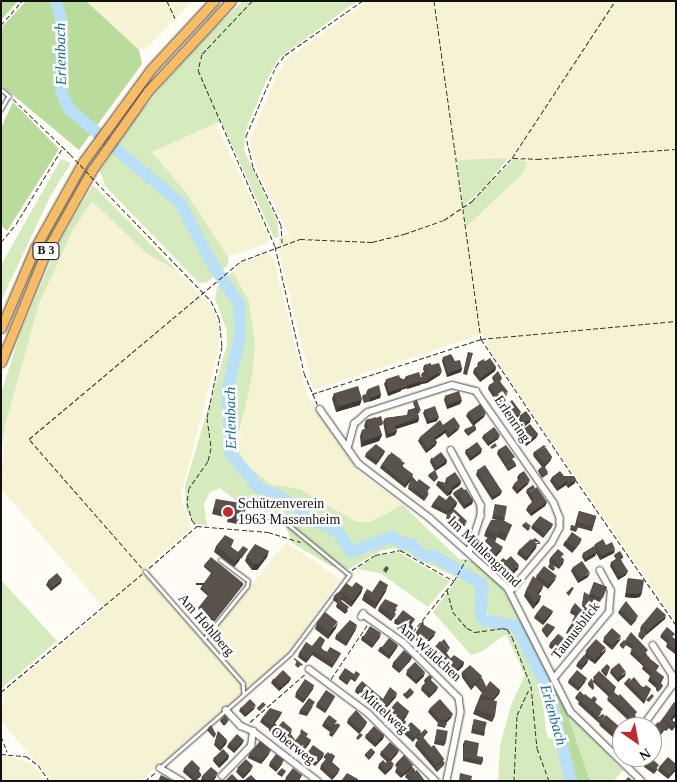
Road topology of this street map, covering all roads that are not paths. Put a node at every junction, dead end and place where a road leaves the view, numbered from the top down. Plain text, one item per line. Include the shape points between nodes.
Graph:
1 (214, 1) edge
2 (231, 1) edge
3 (1, 89) edge
4 (1, 110) edge
5 (1, 328) edge
6 (1, 362) edge
7 (320, 409) road end
8 (348, 448) junction
9 (451, 450) dead end
10 (253, 516) dead end
11 (469, 552) junction
12 (220, 560) dead end
13 (145, 571) road end
14 (600, 571) dead end
15 (510, 592) junction
16 (361, 617) dead end
17 (204, 639) junction
18 (653, 646) dead end
19 (309, 670) road end
20 (555, 677) junction
21 (243, 695) junction
22 (226, 710) junction
23 (649, 717) edge
24 (253, 731) junction
25 (612, 747) edge
26 (631, 767) edge
27 (160, 768) joint
28 (222, 776) dead end
29 (182, 781) edge
30 (318, 781) edge
31 (436, 781) edge
32 (447, 781) edge
33 (642, 781) edge

1 - 5 highway, B 3 via 151,69 97,141 35,248
2 - 6 highway, B 3 via 166,70 106,148 46,252
3 - 4 lane via 9,96
7 - 8 street, Im Mühlengrund
8 - 11 street, Im Mühlengrund via 363,468
8 - 15 street, Erlenring via 354,424 368,412 452,385 476,391 554,503 560,518 560,528 552,543
9 - 11 street via 482,505
10 - 21 lane via 281,520 349,575 290,654
11 - 15 street, Im Mühlengrund
12 - 17 lane via 248,581 247,586
13 - 17 lane, Am Hohlberg
14 - 20 street, Taunusblick via 611,591 609,612
15 - 20 street, Im Mühlengrund
16 - 32 street, Am Wäldchen via 363,614 404,643 446,682 460,702
17 - 21 lane, Am Hohlberg via 243,683
18 - 23 street via 672,675 672,686
19 - 31 street, Mittelweg via 386,729
20 - 25 street, Im Mühlengrund via 572,712
21 - 22 lane
22 - 24 street, Oberweg
22 - 27 lane
24 - 28 street, Oberweg via 251,746
24 - 30 street, Oberweg
26 - 33 street, Im Mühlengrund
27 - 29 street

